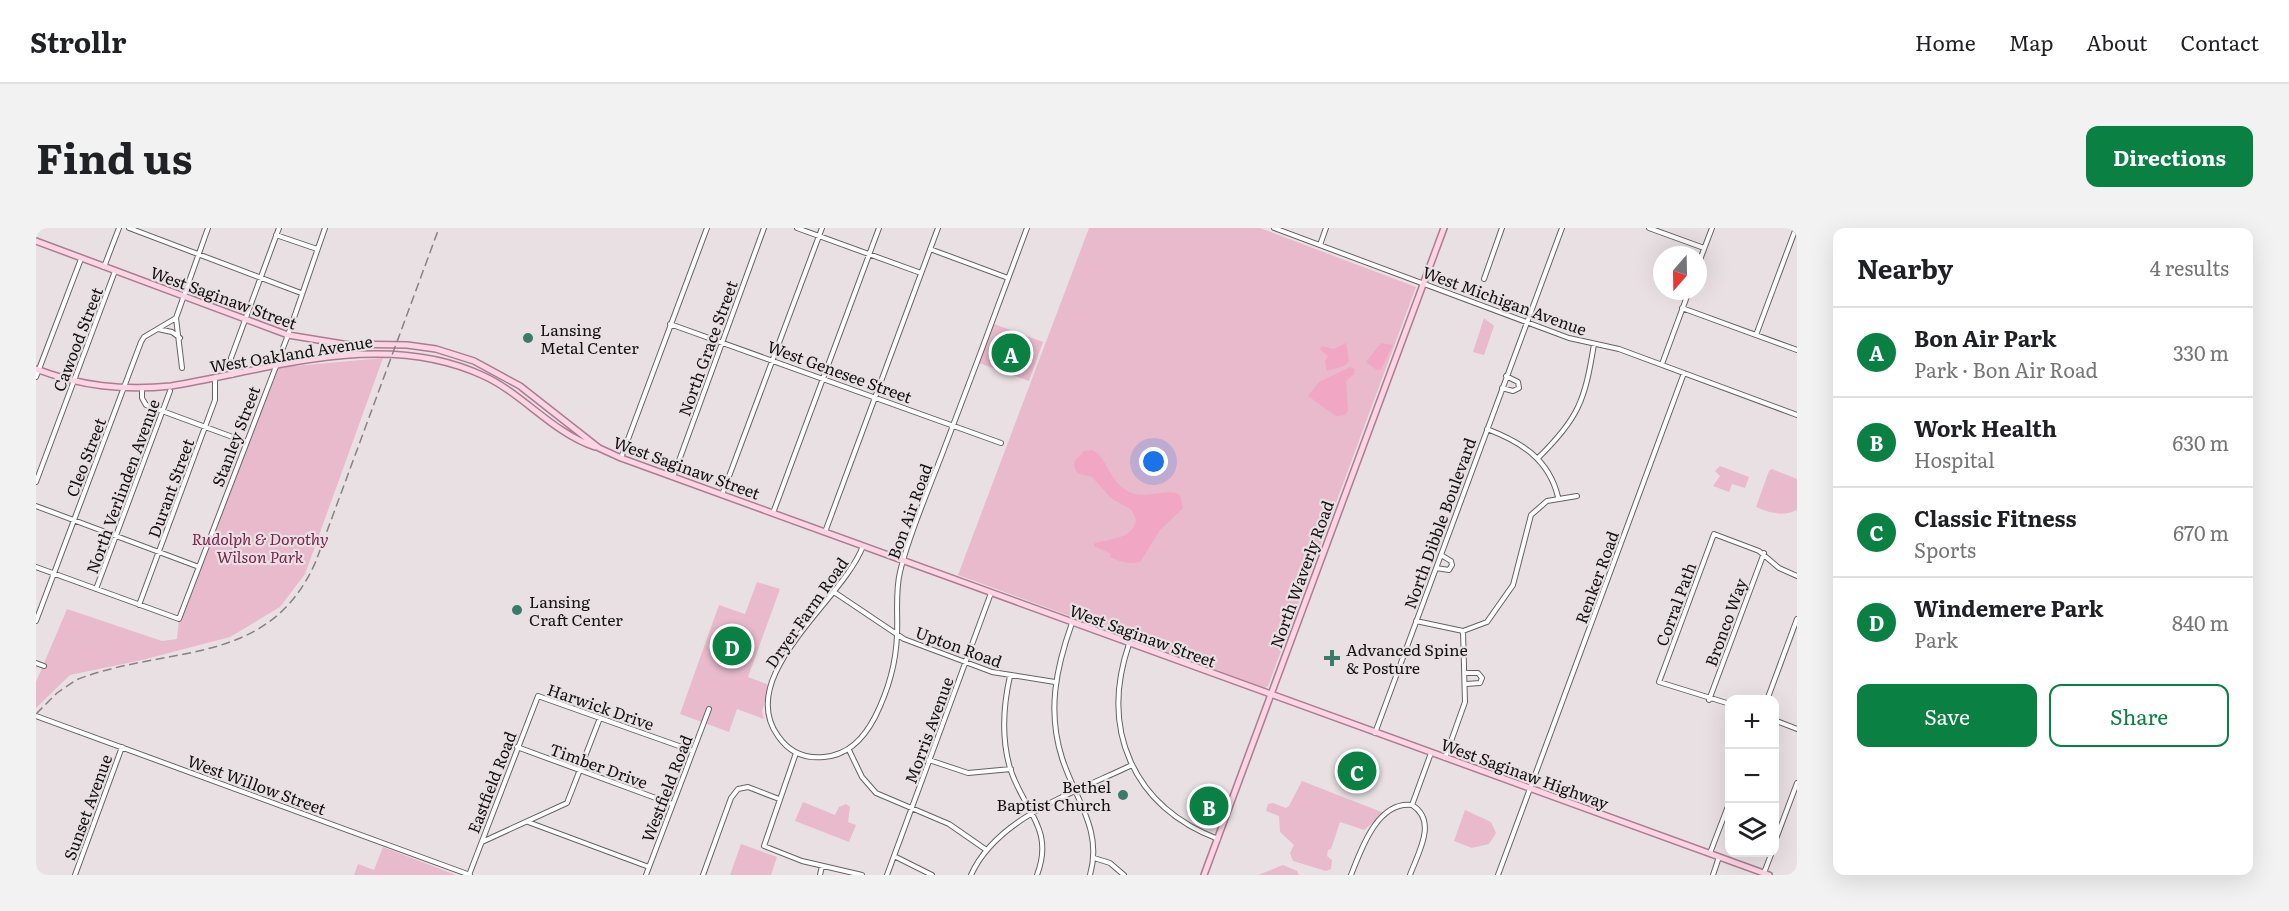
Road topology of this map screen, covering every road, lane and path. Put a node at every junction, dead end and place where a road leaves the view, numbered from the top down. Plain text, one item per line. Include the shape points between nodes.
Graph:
1 (119, 228) edge
2 (129, 228) edge
3 (208, 228) edge
4 (279, 228) edge
5 (325, 228) edge
6 (707, 228) edge
7 (764, 228) edge
8 (797, 228) edge
9 (822, 228) edge
10 (879, 228) edge
11 (938, 228) edge
12 (1027, 228) edge
13 (1274, 228) edge
14 (1326, 228) edge
15 (1444, 228) edge
16 (1502, 228) edge
17 (1562, 228) edge
18 (1649, 228) edge
19 (1712, 228) edge
20 (1796, 228) edge
21 (276, 235) junction
22 (819, 236) junction
23 (36, 242) edge
24 (1320, 245) junction
25 (1698, 246) edge
26 (1705, 246) edge
27 (317, 249) junction
28 (930, 249) junction
29 (199, 254) junction
30 (870, 255) junction
31 (81, 259) junction
32 (104, 267) junction
33 (115, 271) junction
34 (921, 273) junction
35 (261, 278) junction
36 (1008, 278) junction
37 (1484, 279) dead end
38 (1424, 283) junction
39 (301, 293) junction
40 (184, 297) junction
41 (1685, 300) edge
42 (1682, 308) junction
43 (176, 318) junction
44 (246, 320) junction
45 (1527, 322) junction
46 (670, 324) junction
47 (157, 328) junction
48 (288, 335) junction
49 (1756, 335) junction
50 (180, 338) junction
51 (722, 341) junction
52 (1594, 344) junction
53 (1797, 350) edge
54 (773, 360) junction
55 (1662, 364) junction
56 (182, 368) dead end
57 (273, 368) junction
58 (37, 369) edge
59 (1684, 373) junction
60 (232, 375) junction
61 (1506, 376) junction
62 (36, 377) edge
63 (215, 378) junction
64 (823, 378) junction
65 (74, 381) junction
66 (1502, 388) junction
67 (123, 389) junction
68 (142, 389) junction
69 (170, 391) dead end
70 (876, 397) junction
71 (163, 411) junction
72 (1797, 415) edge
73 (953, 426) junction
74 (205, 427) junction
75 (1487, 429) junction
76 (246, 442) junction
77 (1000, 443) dead end
78 (599, 448) junction
79 (621, 458) junction
80 (1538, 458) junction
81 (673, 477) junction
82 (36, 482) edge
83 (722, 495) junction
84 (1577, 496) dead end
85 (1558, 497) junction
86 (36, 506) edge
87 (773, 513) junction
88 (74, 520) junction
89 (825, 532) junction
90 (116, 536) junction
91 (863, 546) junction
92 (159, 552) junction
93 (1764, 554) junction
94 (1441, 555) junction
95 (903, 561) junction
96 (36, 567) edge
97 (199, 567) junction
98 (1436, 568) junction
99 (54, 573) junction
100 (1797, 576) edge
101 (96, 589) junction
102 (834, 592) junction
103 (991, 593) junction
104 (139, 605) junction
105 (1797, 619) edge
106 (36, 621) edge
107 (1416, 621) junction
108 (1072, 623) junction
109 (1463, 631) junction
110 (897, 635) junction
111 (1129, 644) junction
112 (966, 662) junction
113 (36, 663) edge
114 (44, 666) dead end
115 (1465, 673) junction
116 (1010, 676) junction
117 (1055, 682) junction
118 (1466, 684) junction
119 (1768, 695) edge
120 (1271, 696) junction
121 (536, 699) joint
122 (1709, 700) junction
123 (1725, 703) edge
124 (709, 709) dead end
125 (36, 716) edge
126 (600, 718) junction
127 (1779, 722) edge
128 (1797, 729) edge
129 (1375, 733) junction
130 (122, 747) junction
131 (517, 747) junction
132 (849, 750) junction
133 (693, 751) junction
134 (796, 753) junction
135 (1431, 753) junction
136 (1445, 758) junction
137 (929, 760) junction
138 (1132, 765) junction
139 (1011, 769) junction
140 (580, 771) junction
141 (1797, 783) edge
142 (1530, 789) junction
143 (1077, 792) junction
144 (779, 799) junction
145 (1729, 803) edge
146 (672, 804) junction
147 (1412, 805) junction
148 (912, 807) junction
149 (1032, 814) junction
150 (527, 822) junction
151 (1779, 831) edge
152 (1218, 839) junction
153 (482, 843) junction
154 (985, 849) junction
155 (1710, 854) junction
156 (894, 856) junction
157 (1719, 857) junction
158 (1771, 857) edge
159 (1094, 858) junction
160 (822, 866) junction
161 (649, 867) junction
162 (1766, 874) edge
163 (75, 875) edge
164 (469, 875) edge
165 (646, 875) edge
166 (703, 875) edge
167 (820, 875) edge
168 (862, 875) edge
169 (887, 875) edge
170 (932, 875) edge
171 (970, 875) edge
172 (1037, 875) edge
173 (1090, 875) edge
174 (1124, 875) edge
175 (1204, 875) edge
176 (1351, 875) edge
177 (1410, 875) edge
178 (1498, 875) edge
179 (1713, 875) edge

1 - 32 street, Cawood Street
2 - 29 street
3 - 29 street
4 - 21 street
5 - 27 street, Stanley Street
6 - 46 street
7 - 51 street, North Grace Street
8 - 22 street
9 - 22 street
10 - 30 street
11 - 28 street
12 - 36 street, Bon Air Road
13 - 24 street, West Michigan Avenue
14 - 24 street
15 - 38 main road, North Waverly Road
16 - 37 street
17 - 45 street, North Dibble Boulevard
18 - 25 street
19 - 26 street
20 - 49 street
21 - 27 street
21 - 35 street
22 - 30 street
22 - 54 street
23 - 31 main road, West Saginaw Street
24 - 38 street, West Michigan Avenue
27 - 39 street, Stanley Street
28 - 34 street
28 - 36 street
29 - 35 street
29 - 40 street
30 - 34 street
30 - 64 street
31 - 32 main road, West Saginaw Street
31 - 58 street
32 - 33 main road, West Saginaw Street
33 - 40 main road, West Saginaw Street
33 - 65 street, Cawood Street
34 - 70 street
35 - 39 street
35 - 44 street
36 - 73 street, Bon Air Road
38 - 45 street, West Michigan Avenue
38 - 120 main road, North Waverly Road
39 - 48 street, Stanley Street
40 - 43 street
40 - 44 main road, West Saginaw Street
41 - 42 street
42 - 49 street
42 - 55 street
43 - 47 street, Cleo Street
43 - 50 street
44 - 48 main road, West Saginaw Street
44 - 60 street via 231,358
45 - 52 street, West Michigan Avenue
45 - 61 street, North Dibble Boulevard
46 - 51 street, West Genesee Street
46 - 79 street
47 - 50 street
47 - 67 street, Cleo Street via 141,342
48 - 57 street, Stanley Street
48 - 78 main road, West Saginaw Street via 343,344 407,345 462,357 520,386
49 - 53 street
50 - 56 street
51 - 54 street, West Genesee Street
51 - 81 street, North Grace Street
52 - 55 street, West Michigan Avenue
52 - 80 street via 1580,408 1567,429
54 - 64 street, West Genesee Street
54 - 83 street
55 - 59 street, West Michigan Avenue
57 - 60 main road, West Oakland Avenue
57 - 76 street, Stanley Street
57 - 78 main road, West Oakland Avenue via 368,353 439,359 502,385 571,435
58 - 62 street
58 - 65 main road, West Oakland Avenue
59 - 72 street, West Michigan Avenue
59 - 142 street, Renker Road
60 - 63 main road, West Oakland Avenue
61 - 66 street, North Dibble Boulevard
61 - 66 street via 1518,382 1519,388
63 - 68 main road, West Oakland Avenue
63 - 74 street, Durant Street via 217,394
64 - 70 street, West Genesee Street
64 - 87 street
65 - 67 main road, West Oakland Avenue
65 - 82 street, Cawood Street
66 - 75 street, North Dibble Boulevard
67 - 68 main road, West Oakland Avenue
67 - 88 street, Cleo Street
68 - 71 street via 144,403
69 - 71 street, North Verlinden Avenue
70 - 73 street, West Genesee Street
70 - 89 street
71 - 74 street
71 - 90 street, North Verlinden Avenue
73 - 77 street, West Genesee Street
73 - 95 street, Bon Air Road
74 - 76 street
74 - 92 street, Durant Street
75 - 80 street via 1521,443
75 - 94 street, North Dibble Boulevard
76 - 97 street, Stanley Street
78 - 79 main road, West Saginaw Street
79 - 81 main road, West Saginaw Street
80 - 85 street
81 - 83 main road, West Saginaw Street
83 - 87 main road, West Saginaw Street
84 - 85 street
85 - 109 street via 1532,515 1516,576 1496,612 1482,626
86 - 88 street
87 - 89 main road, West Saginaw Street
88 - 90 street
88 - 99 street, Cleo Street
89 - 91 main road, West Saginaw Street
90 - 92 street
90 - 101 street, North Verlinden Avenue
91 - 95 main road, West Saginaw Street
91 - 102 street, Dryer Farm Road via 852,570
92 - 97 street
92 - 104 street, Durant Street
93 - 100 street via 1779,568
93 - 122 street, Bronco Way
93 - 122 street, Corral Path via 1714,534 1659,682
94 - 98 street, North Dibble Boulevard
94 - 98 street via 1452,566 1449,570
95 - 103 main road, West Saginaw Street
95 - 110 street, Bon Air Road via 899,573
96 - 99 street
97 - 104 street, Stanley Street via 179,619
98 - 107 street, North Dibble Boulevard
99 - 101 street
99 - 106 street, Cleo Street
101 - 104 street
102 - 110 street, Upton Road
102 - 134 street, Dryer Farm Road via 792,647 768,694 770,723 780,740
103 - 108 main road, West Saginaw Street
103 - 112 street, Morris Avenue
105 - 119 street
107 - 109 street
107 - 129 street, North Dibble Boulevard
108 - 111 main road, West Saginaw Street
108 - 117 street
109 - 115 street
110 - 112 street, Upton Road
110 - 132 street, Bon Air Road via 892,671 878,711 865,734
111 - 120 main road, West Saginaw Street
111 - 138 street via 1117,702 1120,732
112 - 116 street, Upton Road
112 - 137 street, Morris Avenue
113 - 114 street
115 - 118 street
115 - 118 street via 1478,673 1482,678 1480,683
116 - 117 street, Upton Road
116 - 139 street via 1003,722
117 - 143 street via 1058,741
118 - 136 street via 1465,702
120 - 129 main road, West Saginaw Highway
120 - 152 main road, North Waverly Road
121 - 126 street, Harwick Drive via 541,696
121 - 131 street, Eastfield Road
122 - 123 street
124 - 133 street, Westfield Road
125 - 130 street, West Willow Street
126 - 133 street, Harwick Drive
126 - 140 street
127 - 128 street
129 - 135 main road, West Saginaw Highway
130 - 163 street, Sunset Avenue
130 - 164 street, West Willow Street
131 - 140 street, Timber Drive
131 - 153 street, Eastfield Road
132 - 134 street via 818,758
132 - 148 street via 862,777 876,793
133 - 146 street, Westfield Road
134 - 144 street
135 - 136 main road, West Saginaw Highway
135 - 147 street
136 - 142 main road, West Saginaw Highway
137 - 139 street via 968,773
137 - 148 street, Morris Avenue
138 - 143 street
138 - 152 street via 1147,790 1170,813
139 - 149 street
140 - 146 street, Timber Drive
140 - 150 street via 567,803
141 - 151 street
142 - 155 main road, West Saginaw Highway
142 - 178 street, Renker Road
143 - 149 street
143 - 159 street via 1092,826
144 - 160 street via 764,846
144 - 166 street via 748,787 738,789 731,798
145 - 155 street
146 - 161 street, Westfield Road
147 - 176 street via 1397,808 1380,820 1363,845
147 - 177 street via 1422,815 1426,828
148 - 154 street via 949,824
148 - 156 street, Morris Avenue
149 - 154 street via 1004,830
149 - 172 street via 1044,844
150 - 153 street
150 - 161 street
152 - 175 main road, North Waverly Road
153 - 164 street, Eastfield Road
154 - 171 street
155 - 157 main road, West Saginaw Highway
156 - 169 street, Morris Avenue
156 - 170 street
157 - 162 main road, West Saginaw Highway
157 - 179 street
158 - 162 street
159 - 173 street
159 - 174 street via 1110,863
160 - 167 street
160 - 168 street
161 - 165 street, Westfield Road

